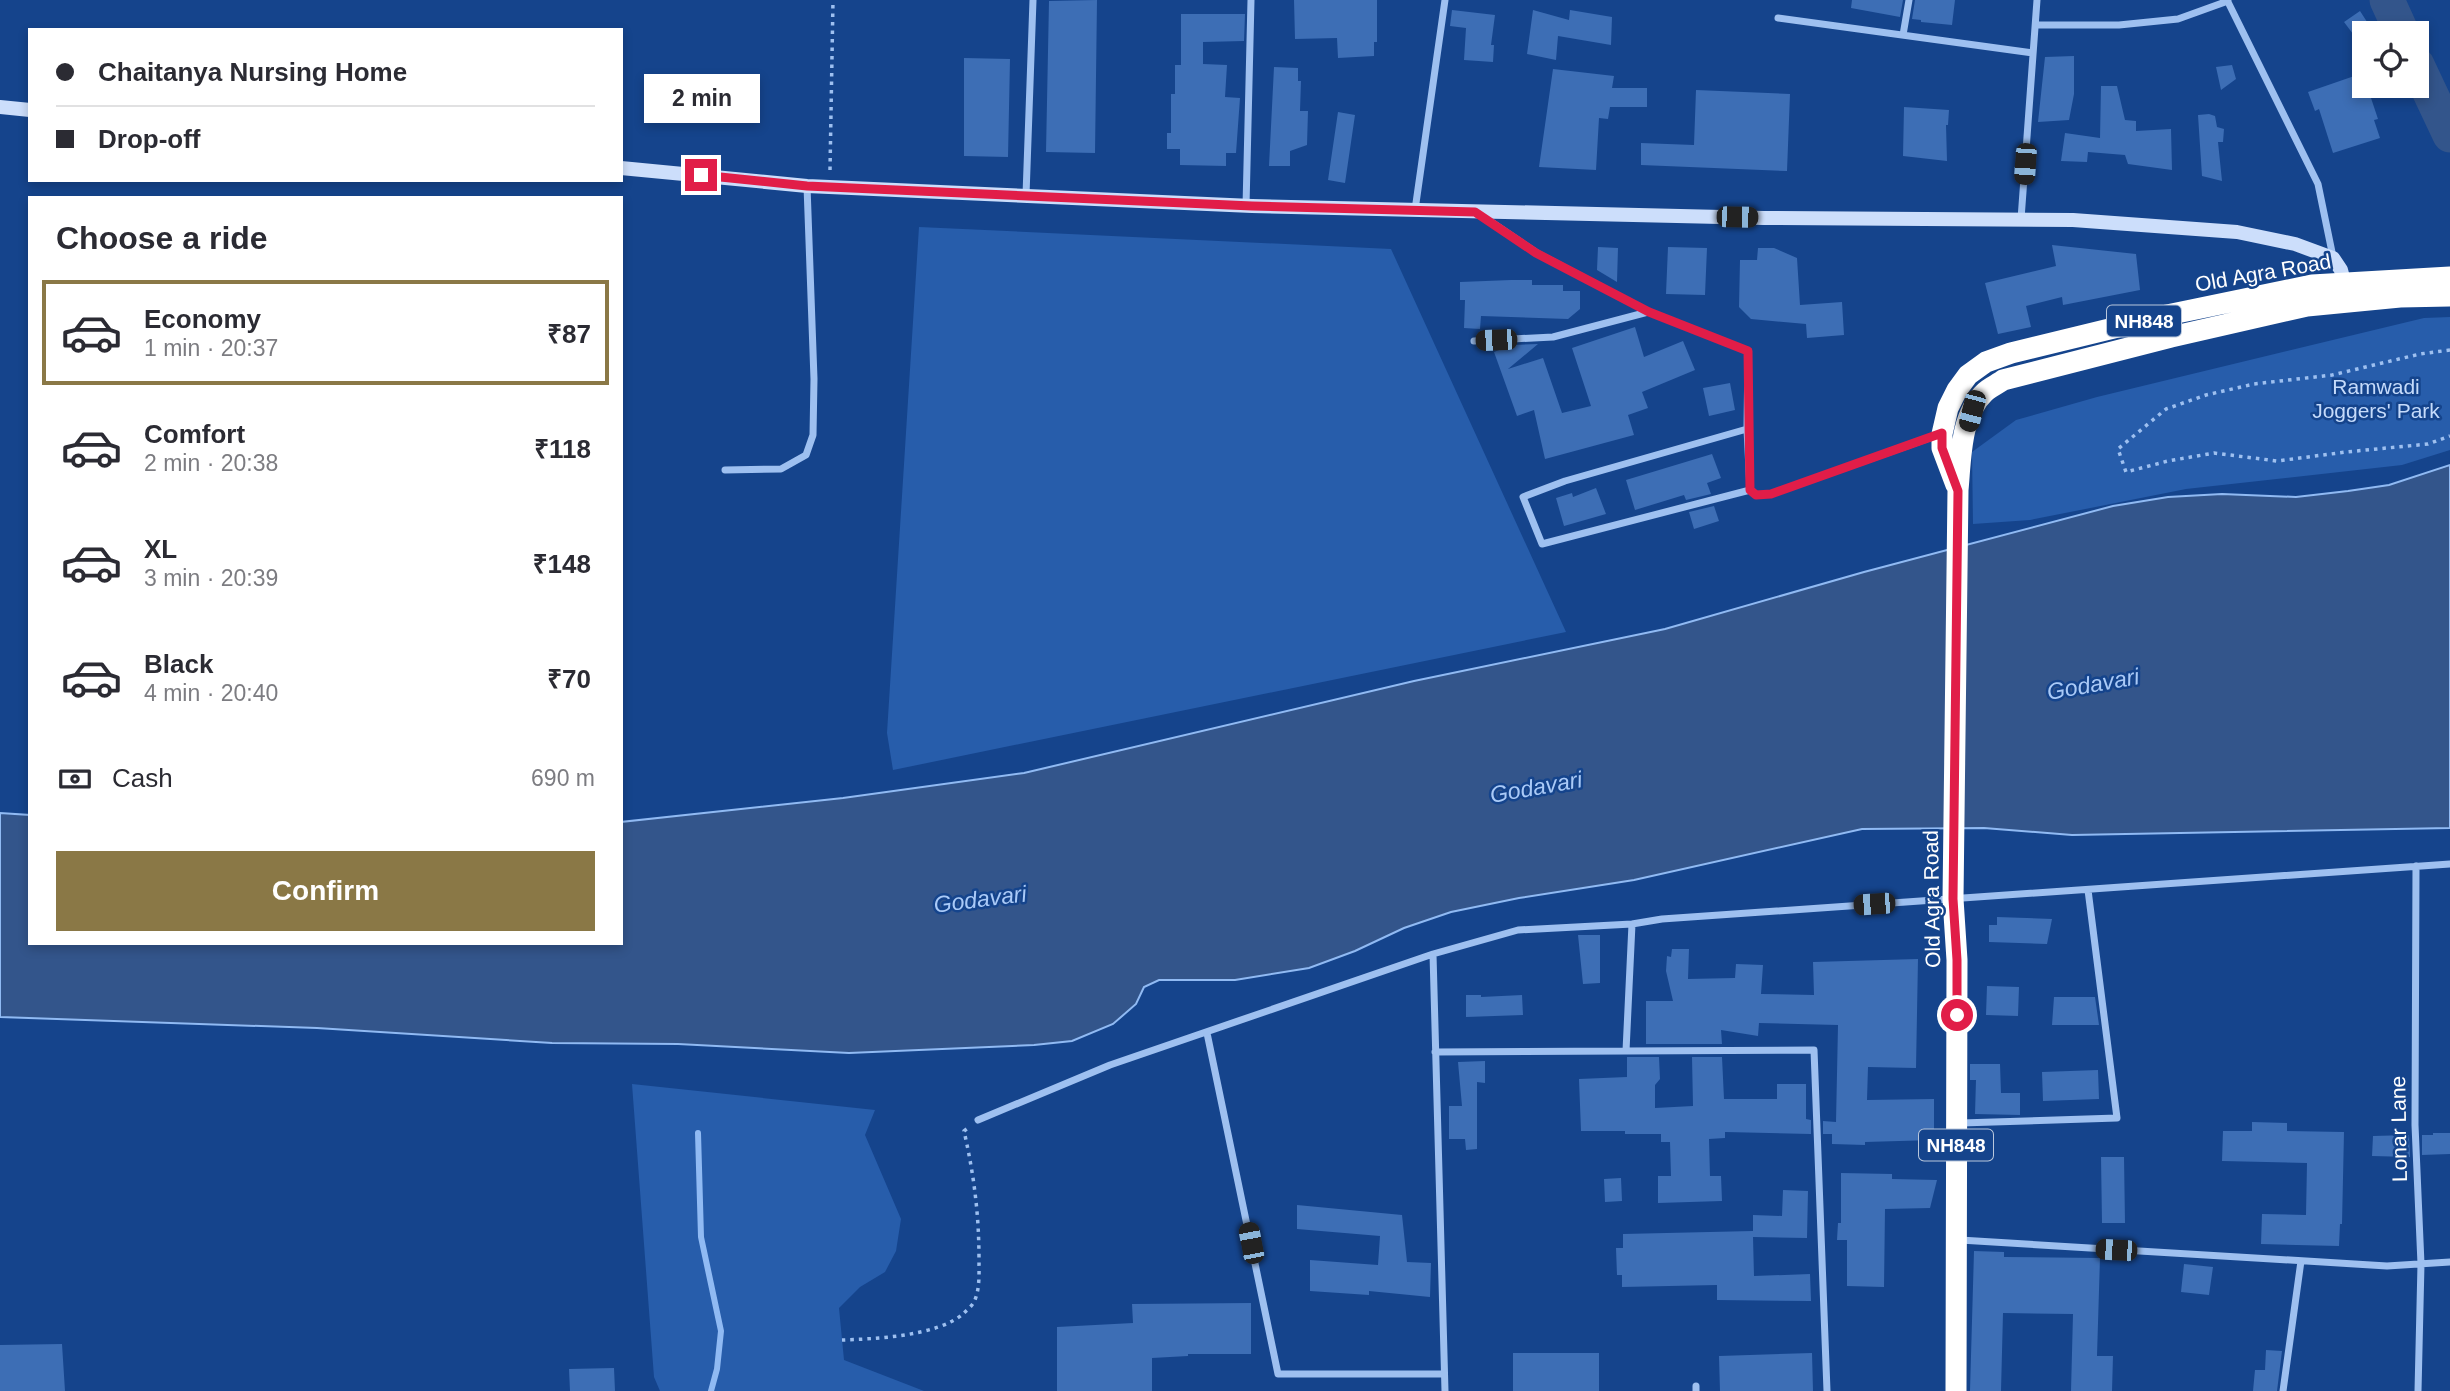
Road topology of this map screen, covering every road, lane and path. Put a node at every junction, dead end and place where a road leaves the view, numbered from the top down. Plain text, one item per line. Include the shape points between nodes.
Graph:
1 (834, 0) edge
2 (1033, 0) edge
3 (1251, 0) edge
4 (1445, 0) edge
5 (1909, 0) edge
6 (2038, 0) edge
7 (2228, 1) edge
8 (1778, 18) dead end
9 (2036, 25) junction
10 (1903, 35) junction
11 (2033, 53) junction
12 (0, 107) edge
13 (28, 110) edge
14 (623, 167) edge
15 (807, 186) junction
16 (830, 187) junction
17 (1026, 195) junction
18 (1246, 206) junction
19 (1415, 210) junction
20 (1475, 212) junction
21 (2021, 220) junction
22 (2333, 258) junction
23 (2450, 277) edge
24 (2346, 292) junction
25 (2450, 296) edge
26 (1649, 312) junction
27 (1474, 341) dead end
28 (2450, 350) edge
29 (1747, 429) junction
30 (1942, 433) junction
31 (2450, 436) edge
32 (725, 470) dead end
33 (1750, 490) junction
34 (1958, 491) junction
35 (2450, 864) edge
36 (2416, 866) junction
37 (2088, 890) junction
38 (1953, 899) junction
39 (1632, 924) junction
40 (1433, 954) junction
41 (1207, 1033) junction
42 (1626, 1051) junction
43 (1435, 1052) junction
44 (978, 1120) joint
45 (1956, 1124) junction
46 (1956, 1240) junction
47 (2301, 1261) junction
48 (2450, 1262) edge
49 (2421, 1264) junction
50 (842, 1340) dead end
51 (1444, 1374) junction
52 (1445, 1391) edge
53 (1827, 1391) edge
54 (1956, 1391) edge
55 (2283, 1391) edge
56 (2418, 1391) edge

1 - 16 path
2 - 17 street
3 - 18 street
4 - 19 street
5 - 10 street
6 - 9 street
7 - 9 street via 2178,19 2119,25
7 - 22 street via 2318,184
8 - 10 street
9 - 11 street
10 - 11 street
11 - 21 street
12 - 13 main road
14 - 15 main road
15 - 16 main road
15 - 32 street via 813,435 806,455 781,469
16 - 17 main road
17 - 18 main road
18 - 19 main road
19 - 20 main road
20 - 21 main road
20 - 26 street via 1536,253
21 - 22 main road via 2237,232 2295,244
22 - 24 main road
23 - 24 highway, Old Agra Road / NH848
24 - 25 highway, Old Agra Road / NH848
24 - 30 highway, Old Agra Road / NH848 via 2312,285 1998,357 1968,375 1956,390
24 - 34 highway, Old Agra Road / NH848 via 2307,306 2003,380 1985,392 1972,411 1962,445
26 - 27 street via 1553,337
26 - 29 street via 1748,351
28 - 31 path via 2206,395 2166,409 2118,449 2126,472 2214,453 2277,461 2428,444
29 - 33 street
29 - 33 street via 1523,497 1542,544
30 - 33 street via 1771,494 1756,495
30 - 34 highway, Old Agra Road / NH848 via 1942,448
34 - 38 highway, Old Agra Road / NH848
35 - 36 street
36 - 37 street
36 - 49 street, Lonar Lane via 2415,1125
37 - 38 street
37 - 45 street via 2117,1118
38 - 39 street
38 - 45 highway, Old Agra Road / NH848
39 - 40 street via 1518,930
39 - 42 street
40 - 41 street
40 - 43 street
41 - 44 street via 1110,1065
41 - 51 street via 1278,1374
42 - 43 street
42 - 53 street via 1814,1050
43 - 51 street
44 - 50 path via 964,1131 976,1180 979,1277 974,1302 961,1316 920,1331
45 - 46 highway, Old Agra Road / NH848
46 - 47 street
46 - 54 highway, Old Agra Road / NH848
47 - 49 street
47 - 55 street
48 - 49 street
49 - 56 street, Lonar Lane
51 - 52 street

